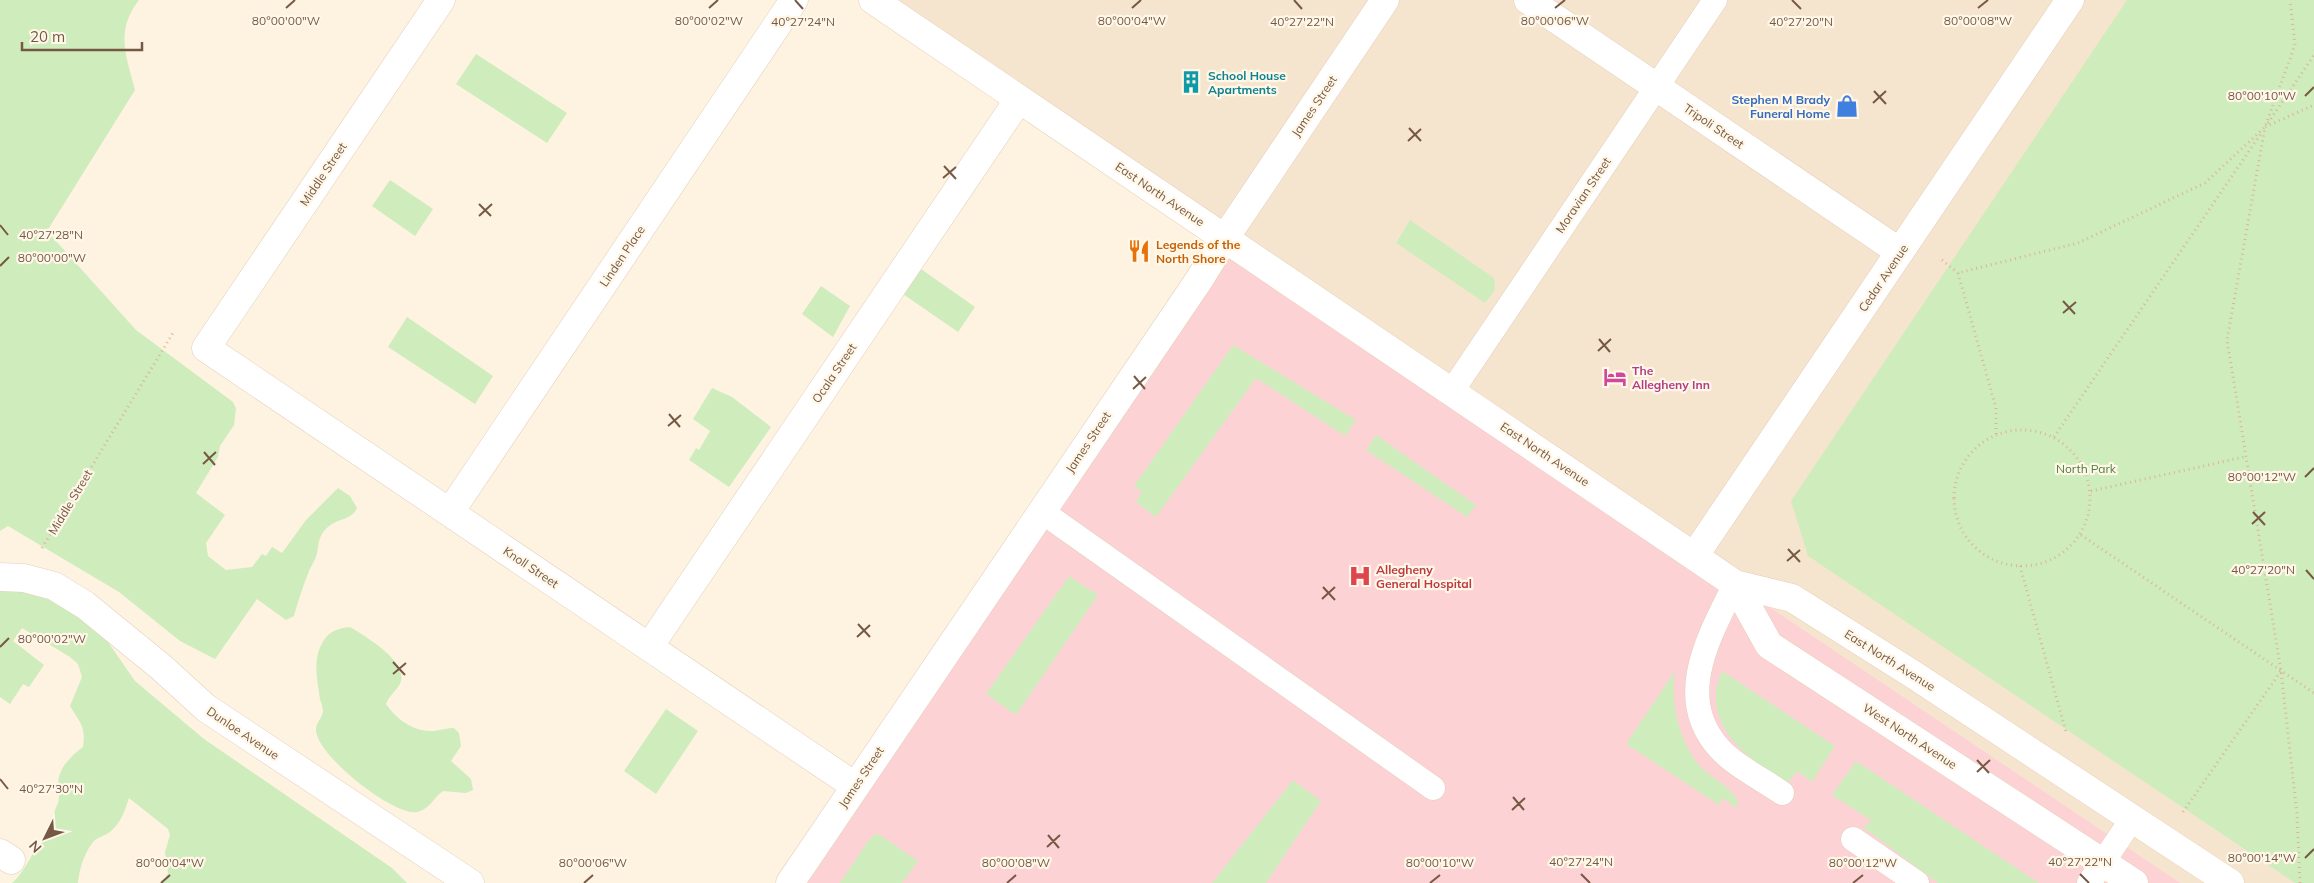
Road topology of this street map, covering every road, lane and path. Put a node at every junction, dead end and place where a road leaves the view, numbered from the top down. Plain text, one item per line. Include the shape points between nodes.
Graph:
1 (441, 0) edge
2 (794, 0) edge
3 (873, 0) edge
4 (1385, 0) edge
5 (1528, 0) edge
6 (1715, 0) edge
7 (2070, 0) edge
8 (2290, 0) edge
9 (2314, 55) edge
10 (1656, 87) junction
11 (1019, 99) junction
12 (2314, 105) edge
13 (2265, 127) junction
14 (1225, 238) junction
15 (1900, 252) junction
16 (1942, 260) dead end
17 (1958, 272) junction
18 (176, 327) dead end
19 (206, 348) joint
20 (1452, 391) junction
21 (1996, 434) junction
22 (2054, 437) junction
23 (2244, 457) junction
24 (2091, 491) junction
25 (1041, 511) junction
26 (450, 512) junction
27 (2081, 535) junction
28 (1695, 555) junction
29 (2020, 566) junction
30 (12, 577) edge
31 (1736, 584) junction
32 (649, 648) junction
33 (2281, 671) junction
34 (2314, 693) edge
35 (2067, 736) dead end
36 (855, 786) junction
37 (1433, 788) dead end
38 (1782, 793) dead end
39 (2180, 817) dead end
40 (2132, 819) junction
41 (1853, 839) dead end
42 (2096, 872) edge
43 (470, 883) edge
44 (790, 883) edge
45 (1917, 883) edge
46 (2134, 883) edge
47 (2230, 883) edge
48 (2300, 883) edge

1 - 19 street, Middle Street
2 - 26 street, Linden Place
3 - 11 street, East North Avenue
4 - 14 street, James Street
5 - 10 street, Tripoli Street
6 - 10 lane, Moravian Street
7 - 15 street, Cedar Avenue
8 - 13 path via 2295,44
9 - 13 path
10 - 15 street, Tripoli Street
10 - 20 lane, Moravian Street
11 - 14 street, East North Avenue
11 - 32 street, Ocala Street
12 - 13 path
13 - 17 path via 2205,183 2078,243
13 - 22 path
13 - 23 path via 2227,340
14 - 20 street, East North Avenue
14 - 25 street, James Street
15 - 28 street, Cedar Avenue
16 - 17 path
17 - 21 path via 1996,408
18 - 30 path, Middle Street
19 - 26 street, Knoll Street
20 - 28 street, East North Avenue
21 - 22 path via 2024,429
21 - 29 path via 1965,459 1955,480 1953,496 1958,524 1977,550 2001,564
22 - 24 path via 2073,452 2086,473
23 - 24 path
23 - 33 path
24 - 27 path via 2090,509
25 - 36 street, James Street
25 - 37 lane
26 - 32 street, Knoll Street
27 - 29 path via 2060,556 2030,567
27 - 33 path
28 - 31 street, East North Avenue
29 - 35 path
30 - 43 street, Dunloe Avenue via 54,586 85,605 206,708
31 - 38 lane via 1707,641 1698,670 1696,698 1703,725 1719,749
31 - 40 street, East North Avenue via 1792,598
31 - 42 street, West North Avenue via 1769,645
32 - 36 street, Knoll Street
33 - 34 path
33 - 39 path
33 - 48 path via 2297,814
36 - 44 street, James Street
40 - 42 lane
40 - 47 street, East North Avenue
41 - 45 lane
42 - 46 street, West North Avenue

